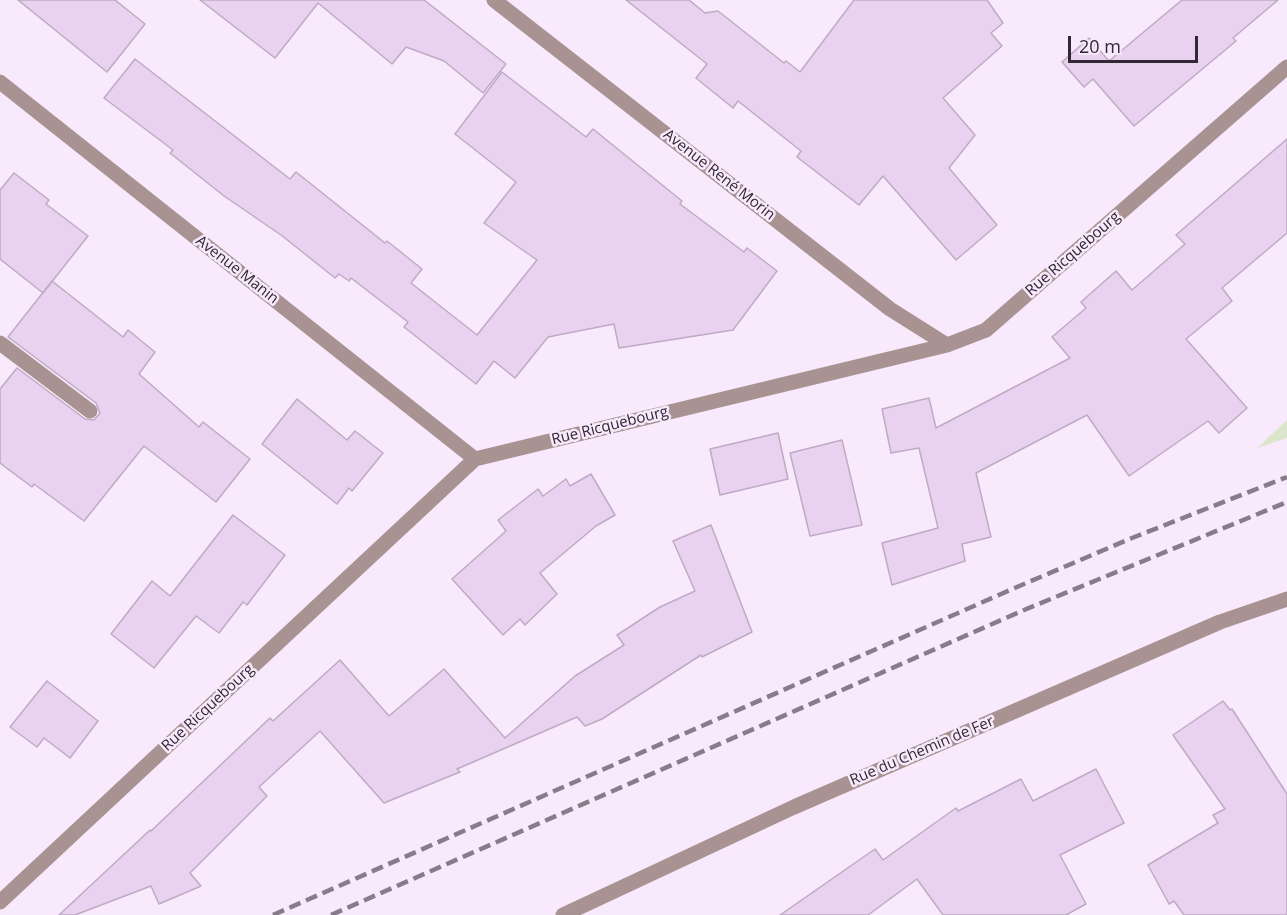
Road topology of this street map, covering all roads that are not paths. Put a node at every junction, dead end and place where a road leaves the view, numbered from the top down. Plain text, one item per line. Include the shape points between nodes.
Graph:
1 (494, 0) edge
2 (1287, 67) edge
3 (0, 82) edge
4 (0, 343) edge
5 (947, 345) junction
6 (90, 411) dead end
7 (475, 459) junction
8 (1287, 599) edge
9 (0, 902) edge
10 (563, 915) edge

1 - 5 street, Avenue René Morin via 890,309
2 - 5 street, Rue Ricquebourg via 986,330
3 - 7 street, Avenue Manin
4 - 6 street
5 - 7 street, Rue Ricquebourg
7 - 9 street, Rue Ricquebourg
8 - 10 street, Rue du Chemin de Fer via 1220,622 794,807

